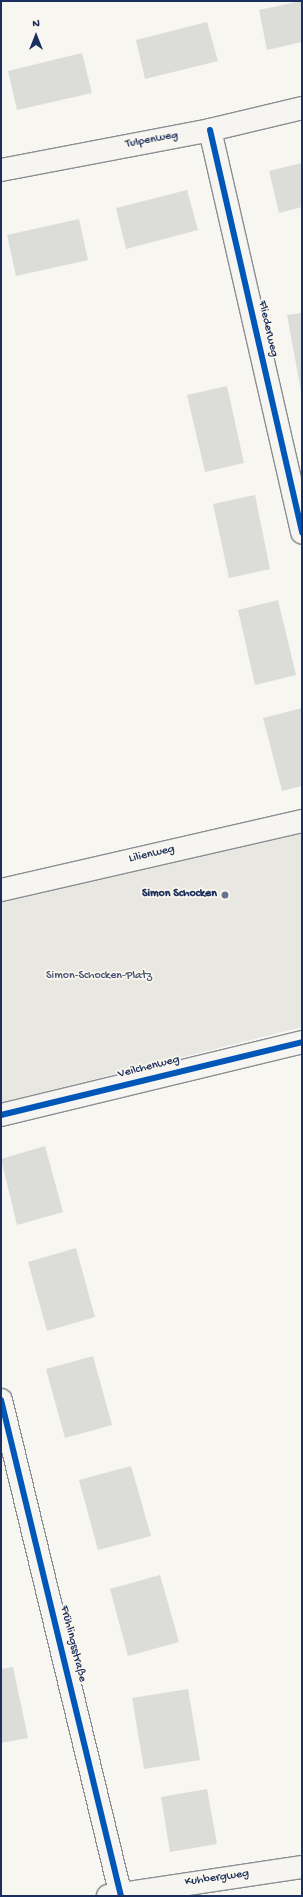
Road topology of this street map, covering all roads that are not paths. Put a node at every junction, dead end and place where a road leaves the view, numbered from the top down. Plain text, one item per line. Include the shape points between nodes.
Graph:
1 (302, 108) edge
2 (210, 130) junction
3 (1, 170) edge
4 (302, 533) edge
5 (302, 821) edge
6 (1, 890) edge
7 (302, 1042) edge
8 (1, 1116) edge
9 (1, 1400) edge
10 (302, 1867) edge
11 (117, 1895) edge

1 - 2 street, Tulpenweg
2 - 3 street, Tulpenweg
2 - 4 street, Fliederweg
5 - 6 street, Lilienweg
7 - 8 street, Veilchenweg
9 - 11 street, Frühlingsstraße
10 - 11 street, Kuhbergweg

